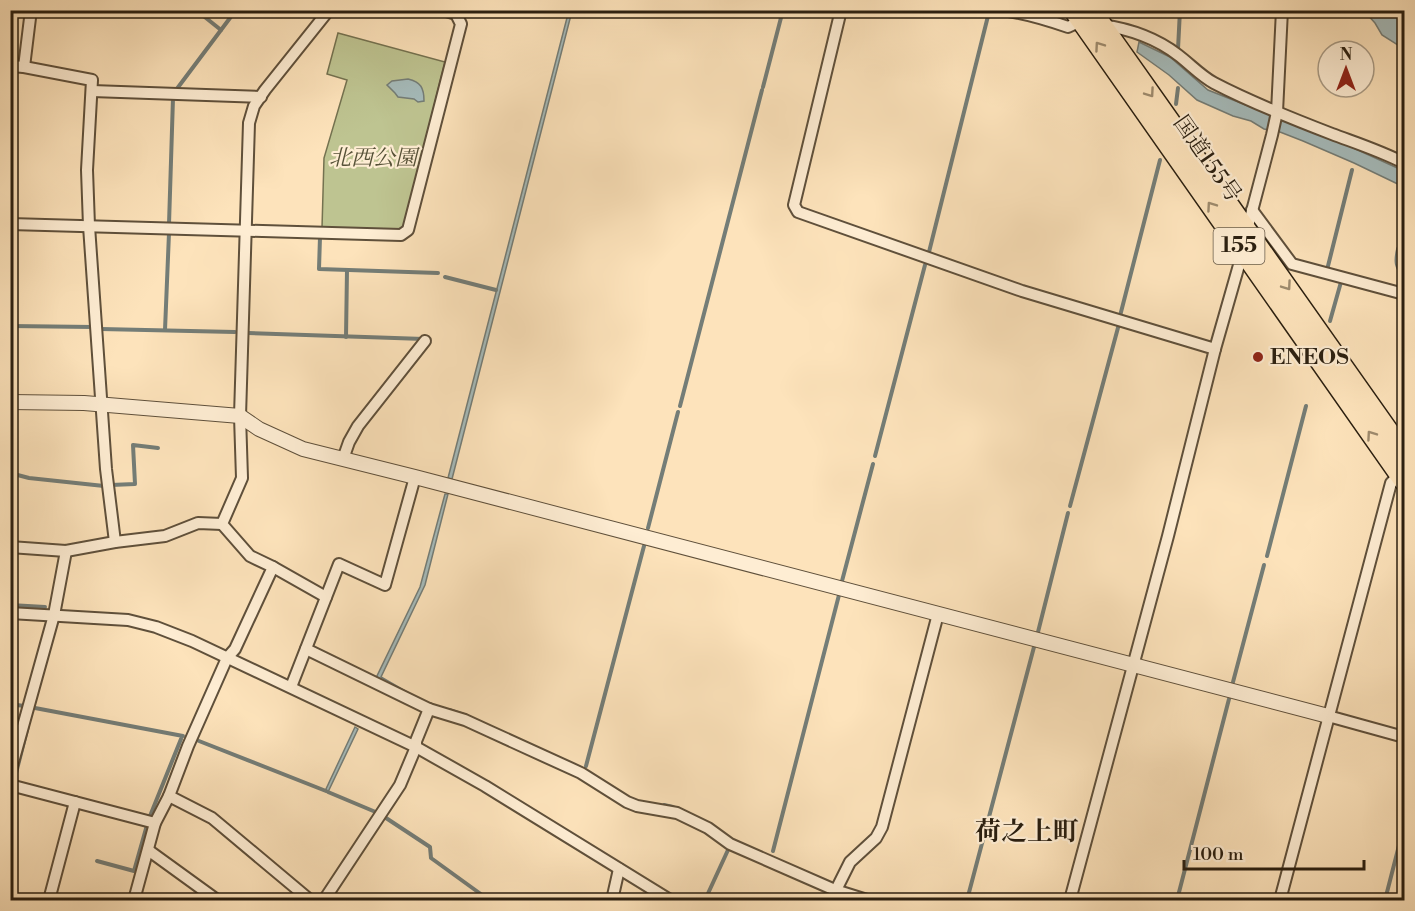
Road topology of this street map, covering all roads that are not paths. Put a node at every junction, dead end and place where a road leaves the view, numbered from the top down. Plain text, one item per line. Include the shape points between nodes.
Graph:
1 (31, 10) edge
2 (328, 10) edge
3 (443, 10) edge
4 (841, 10) edge
5 (999, 10) edge
6 (1282, 10) edge
7 (1087, 17) edge
8 (10, 66) edge
9 (24, 67) junction
10 (92, 91) junction
11 (261, 97) junction
12 (1277, 112) junction
13 (1404, 163) edge
14 (1252, 210) junction
15 (10, 224) edge
16 (89, 226) junction
17 (1246, 230) junction
18 (246, 231) junction
19 (1243, 251) junction
20 (1404, 294) edge
21 (425, 341) dead end
22 (1215, 349) junction
23 (10, 402) edge
24 (101, 405) junction
25 (240, 416) junction
26 (1404, 452) edge
27 (343, 459) junction
28 (1403, 476) edge
29 (415, 477) junction
30 (222, 524) junction
31 (115, 542) junction
32 (10, 547) edge
33 (66, 551) junction
34 (273, 567) junction
35 (326, 597) junction
36 (10, 612) edge
37 (938, 614) junction
38 (54, 615) junction
39 (306, 649) junction
40 (227, 658) junction
41 (1133, 665) junction
42 (291, 687) junction
43 (429, 710) junction
44 (1328, 716) junction
45 (1404, 737) edge
46 (416, 747) junction
47 (10, 773) edge
48 (10, 785) edge
49 (169, 796) junction
50 (75, 802) junction
51 (155, 823) junction
52 (148, 850) junction
53 (619, 869) junction
54 (833, 895) edge
55 (49, 900) edge
56 (134, 900) edge
57 (217, 900) edge
58 (310, 900) edge
59 (324, 900) edge
60 (612, 900) edge
61 (670, 900) edge
62 (867, 900) edge
63 (1070, 900) edge
64 (1280, 900) edge

1 - 9 street
2 - 11 street
3 - 18 street via 456,14 461,24 408,230 401,235
4 - 22 street via 794,205 798,212 1022,291
5 - 7 street via 1068,27
6 - 12 street
7 - 12 street via 1151,38 1212,82
7 -> 17 highway, 国道155号 / 155
19 -> 7 highway, 国道155号 / 155
8 - 9 street
9 - 10 street via 92,80
10 - 11 street
10 - 16 street via 87,170
11 - 18 street via 249,123
12 - 13 street
12 - 14 street
14 - 17 street
14 - 20 street via 1292,264
15 - 16 street
16 - 18 street
16 - 24 street
17 -> 26 highway, 国道155号 / 155
18 - 25 street
19 - 22 street
28 -> 19 highway, 国道155号 / 155
21 - 27 street via 358,426
22 - 41 street
23 - 24 street
24 - 25 street
24 - 31 street
25 - 27 street via 303,449
25 - 30 street via 242,478
27 - 29 street
28 - 44 street via 1391,483
29 - 35 street via 385,585 339,564
29 - 37 street
30 - 31 street via 198,523 165,536
30 - 34 street via 250,556
31 - 33 street
32 - 33 street
33 - 38 street
34 - 35 street
34 - 40 street via 235,649
35 - 39 street
36 - 38 street
37 - 41 street
37 - 54 street via 882,827 850,862
38 - 40 street via 128,620 192,640
38 - 47 street
39 - 42 street
39 - 43 street
40 - 42 street
40 - 49 street
41 - 44 street
41 - 63 street
42 - 46 street
43 - 46 street
43 - 54 street via 458,717 581,773 627,802 677,813
44 - 45 street
44 - 64 street
46 - 53 street
46 - 59 street via 400,784
48 - 50 street
49 - 51 street
49 - 58 street via 212,818
50 - 51 street
50 - 55 street
51 - 52 street
52 - 56 street
52 - 57 street
53 - 60 street
53 - 61 street
54 - 62 street

